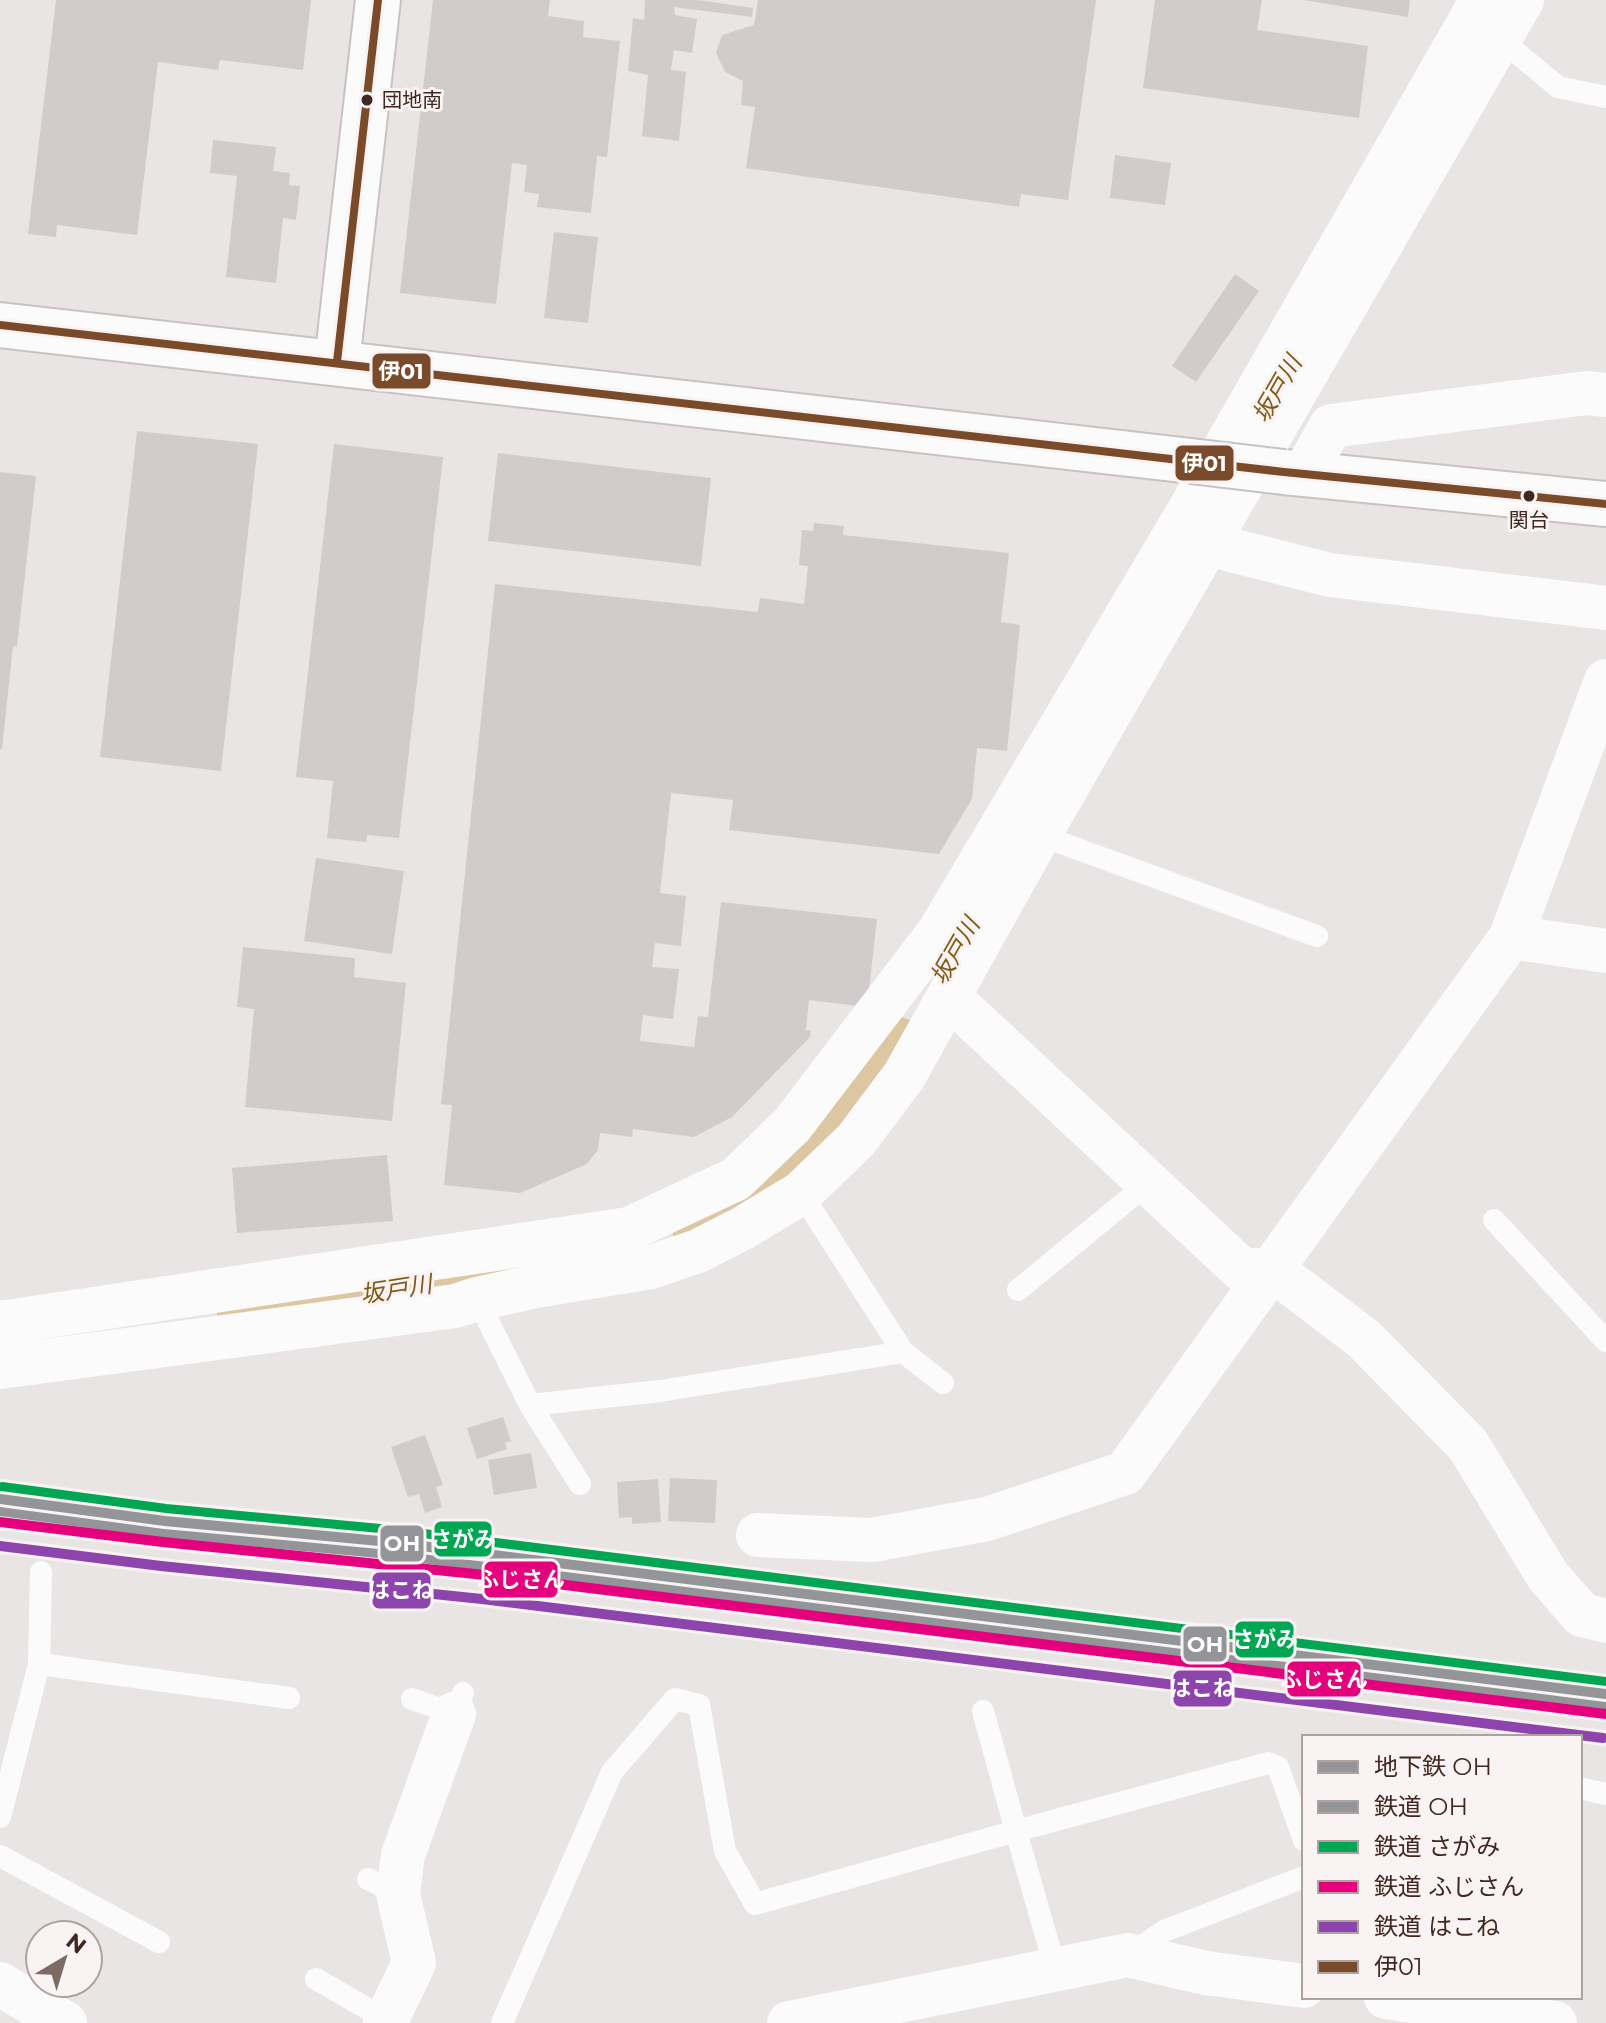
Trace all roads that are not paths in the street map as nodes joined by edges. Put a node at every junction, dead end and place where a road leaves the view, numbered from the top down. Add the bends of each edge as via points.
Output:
1 (378, 0) edge
2 (1522, 0) edge
3 (1491, 19) edge
4 (1606, 97) edge
5 (0, 325) edge
6 (337, 362) junction
7 (1606, 395) edge
8 (1294, 473) junction
9 (1606, 504) edge
10 (1207, 544) junction
11 (1606, 608) edge
12 (1606, 681) edge
13 (1039, 835) junction
14 (1317, 936) dead end
15 (1511, 937) junction
16 (1606, 951) edge
17 (949, 997) junction
18 (1147, 1184) junction
19 (801, 1193) junction
20 (1494, 1220) dead end
21 (1273, 1270) junction
22 (1018, 1290) dead end
23 (477, 1299) junction
24 (10, 1321) edge
25 (1606, 1341) edge
26 (903, 1352) junction
27 (14, 1365) edge
28 (943, 1383) dead end
29 (530, 1405) junction
30 (580, 1484) dead end
31 (758, 1535) dead end
32 (41, 1572) dead end
33 (1606, 1621) edge
34 (39, 1664) junction
35 (289, 1698) dead end
36 (412, 1699) dead end
37 (458, 1704) joint
38 (983, 1711) dead end
39 (1582, 1788) edge
40 (1606, 1794) edge
41 (0, 1817) edge
42 (1016, 1831) junction
43 (1302, 1834) edge
44 (0, 1856) edge
45 (1302, 1878) edge
46 (159, 1942) dead end
47 (1128, 1955) junction
48 (1056, 1971) junction
49 (316, 1979) dead end
50 (0, 1984) edge
51 (1302, 1986) edge
52 (1399, 1999) edge
53 (386, 2022) edge
54 (65, 2023) edge
55 (502, 2023) edge
56 (789, 2023) edge
57 (1555, 2023) edge

1 - 6 street
2 - 3 street
3 - 4 lane via 1558,87
3 - 10 street
3 - 24 street via 939,932 792,1125 736,1179 629,1229
5 - 6 street
6 - 8 street, bridge
7 - 8 street via 1587,393 1331,426
8 - 9 street
10 - 11 street via 1330,575
10 - 13 street
12 - 15 street
13 - 14 lane
13 - 17 street
15 - 16 street
15 - 21 street
17 - 18 street
17 - 19 street via 904,1076 856,1140
18 - 21 street via 1242,1270
18 - 22 lane
19 - 23 street via 698,1251 651,1267
19 - 26 lane
20 - 25 lane
21 - 31 street via 1125,1473 987,1519 872,1540
21 - 33 street via 1364,1339 1468,1445 1548,1576 1582,1615
23 - 27 street
23 - 29 lane
24 - 27 street
26 - 28 lane
26 - 29 lane via 660,1391
29 - 30 lane
32 - 34 lane
34 - 35 lane
34 - 41 lane
36 - 37 lane
37 - 53 street via 403,1855 383,1887 414,1963
38 - 42 lane
39 - 40 lane
42 - 43 lane via 1268,1763 1278,1767
42 - 48 lane
42 - 55 lane via 755,1904 725,1851 699,1705 675,1699 612,1772
44 - 46 lane
45 - 47 lane via 1164,1931
47 - 48 street
47 - 51 street via 1206,1973
48 - 56 street
49 - 53 lane
50 - 54 street
52 - 57 street

